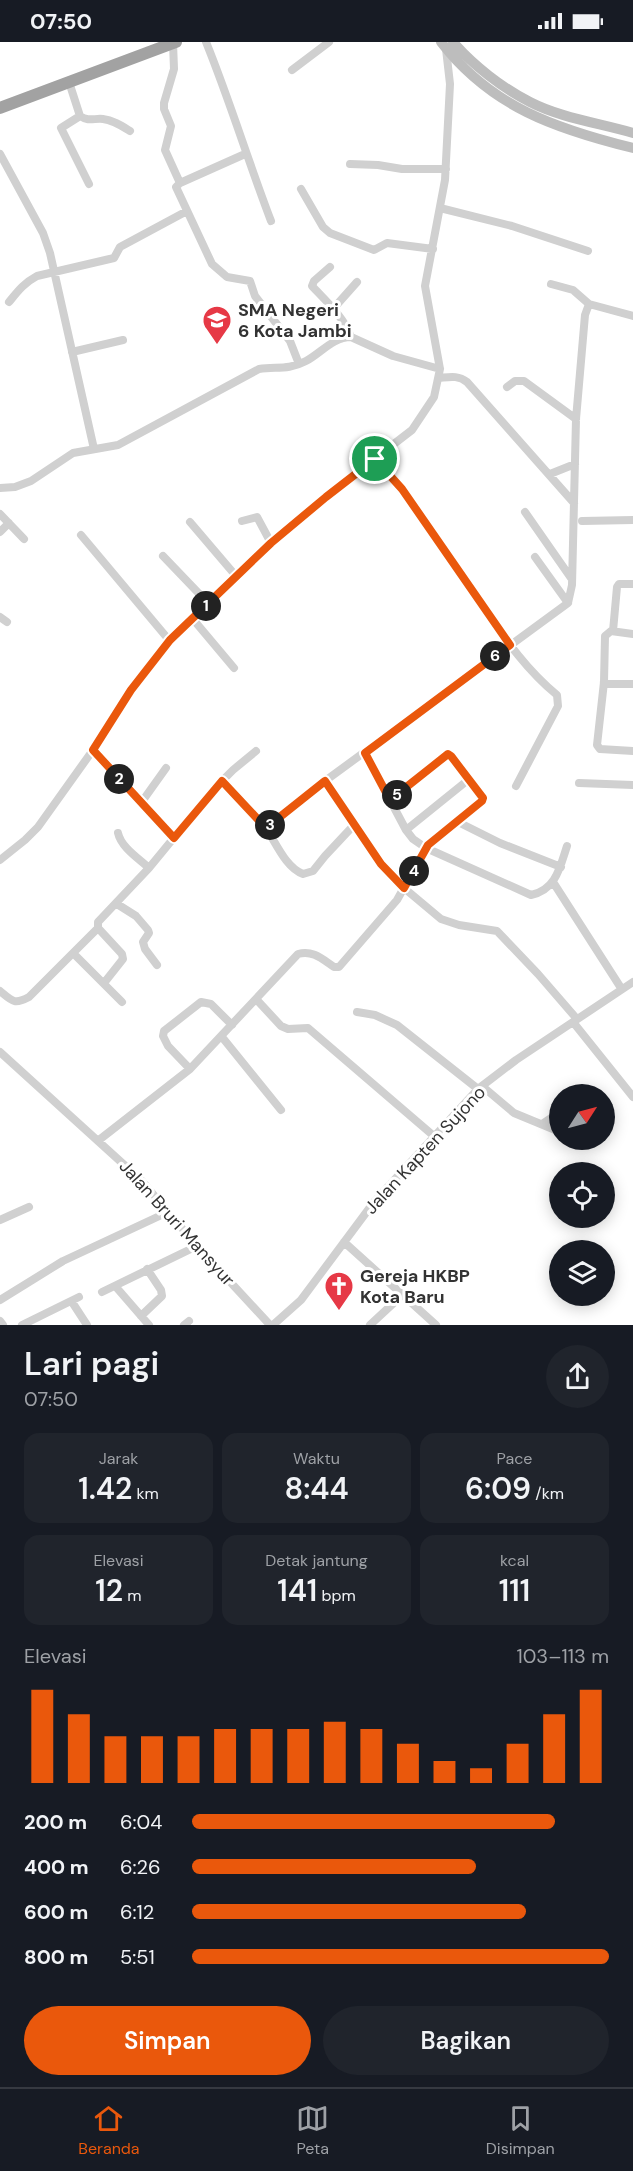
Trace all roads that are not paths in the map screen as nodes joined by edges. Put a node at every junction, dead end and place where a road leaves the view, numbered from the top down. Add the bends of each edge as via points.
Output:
1 (206, 42) edge
2 (329, 42) edge
3 (174, 43) edge
4 (446, 44) edge
5 (292, 69) dead end
6 (69, 82) junction
7 (0, 108) edge
8 (80, 116) junction
9 (588, 121) junction
10 (130, 131) dead end
11 (633, 133) edge
12 (585, 135) junction
13 (633, 148) edge
14 (0, 154) edge
15 (245, 154) junction
16 (350, 164) dead end
17 (446, 169) junction
18 (180, 183) junction
19 (89, 184) dead end
20 (301, 189) dead end
21 (440, 208) junction
22 (188, 211) junction
23 (271, 221) dead end
24 (433, 249) junction
25 (588, 251) dead end
26 (330, 267) dead end
27 (55, 272) junction
28 (357, 282) dead end
29 (551, 284) dead end
30 (9, 302) dead end
31 (589, 304) junction
32 (333, 309) junction
33 (633, 316) edge
34 (351, 337) junction
35 (123, 340) dead end
36 (72, 352) junction
37 (299, 364) junction
38 (439, 374) junction
39 (507, 387) dead end
40 (576, 419) junction
41 (94, 449) junction
42 (375, 459) junction
43 (575, 464) junction
44 (550, 474) junction
45 (0, 488) edge
46 (574, 503) junction
47 (525, 512) dead end
48 (0, 514) edge
49 (633, 520) edge
50 (242, 521) dead end
51 (582, 521) dead end
52 (190, 522) dead end
53 (9, 523) junction
54 (0, 532) edge
55 (81, 535) dead end
56 (24, 539) dead end
57 (271, 543) junction
58 (163, 556) dead end
59 (535, 557) dead end
60 (236, 576) junction
61 (571, 578) junction
62 (633, 584) edge
63 (208, 603) junction
64 (568, 603) junction
65 (0, 617) edge
66 (192, 618) junction
67 (7, 622) dead end
68 (613, 631) junction
69 (633, 634) edge
70 (170, 640) junction
71 (510, 645) junction
72 (234, 668) dead end
73 (603, 682) junction
74 (633, 684) edge
75 (93, 750) junction
76 (256, 751) dead end
77 (633, 751) edge
78 (365, 753) junction
79 (166, 768) dead end
80 (468, 780) junction
81 (222, 781) junction
82 (325, 781) junction
83 (579, 783) dead end
84 (633, 785) edge
85 (516, 786) dead end
86 (390, 800) junction
87 (141, 803) junction
88 (456, 821) junction
89 (354, 825) junction
90 (266, 828) junction
91 (406, 830) junction
92 (118, 833) dead end
93 (174, 838) junction
94 (567, 846) dead end
95 (426, 848) junction
96 (0, 858) edge
97 (561, 867) junction
98 (148, 868) junction
99 (553, 882) junction
100 (404, 888) junction
101 (117, 904) junction
102 (98, 928) junction
103 (73, 953) junction
104 (157, 965) dead end
105 (633, 982) edge
106 (104, 983) junction
107 (621, 988) junction
108 (0, 991) edge
109 (256, 999) junction
110 (122, 1002) dead end
111 (357, 1012) dead end
112 (575, 1021) junction
113 (232, 1025) junction
114 (222, 1037) junction
115 (0, 1052) edge
116 (190, 1069) junction
117 (480, 1088) junction
118 (633, 1097) edge
119 (281, 1110) dead end
120 (549, 1119) edge
121 (542, 1124) junction
122 (549, 1127) edge
123 (435, 1137) junction
124 (99, 1140) junction
125 (30, 1207) dead end
126 (168, 1212) junction
127 (0, 1220) edge
128 (344, 1242) junction
129 (197, 1246) junction
130 (147, 1269) junction
131 (116, 1287) junction
132 (102, 1293) dead end
133 (398, 1299) dead end
134 (0, 1300) edge
135 (141, 1316) junction
136 (0, 1321) edge
137 (3, 1325) edge
138 (22, 1325) edge
139 (87, 1325) edge
140 (149, 1325) edge
141 (271, 1325) edge
142 (370, 1325) edge
143 (436, 1325) edge

1 - 15 street
2 - 5 street
3 - 6 highway
3 - 18 street via 174,69 164,103 171,126 165,150
4 - 9 main road via 530,102
4 - 12 main road via 486,88 519,110
4 - 17 street via 450,84
6 - 7 highway
6 - 8 street
8 - 10 street via 90,121 103,119
8 - 19 street via 61,128
9 - 11 main road
9 - 12 main road
12 - 13 main road
14 - 27 street via 43,233
15 - 18 street
15 - 23 street
16 - 17 street
17 - 21 street
18 - 22 street via 176,187
20 - 24 street via 330,233 374,250 387,243
21 - 24 street
21 - 25 street
22 - 27 street via 120,247 114,258
22 - 37 street via 212,264 227,277 250,281 255,296 290,341
24 - 38 street via 425,286
26 - 32 street via 312,284
27 - 30 street via 29,280
27 - 36 street
28 - 32 street
29 - 31 street via 573,290
31 - 33 street
31 - 40 street
32 - 34 street
34 - 37 street via 338,339
34 - 38 street
35 - 36 street
36 - 41 street
37 - 41 street via 284,369 259,369 118,445
38 - 42 street via 434,397 412,430
38 - 44 street via 467,382
39 - 40 street via 524,381
40 - 43 street
41 - 45 street via 73,453 31,481
42 - 57 street
42 - 71 street via 402,489
43 - 44 street
43 - 46 street
44 - 46 street
46 - 61 street
47 - 61 street
48 - 53 street
49 - 51 street
50 - 57 street via 257,517
52 - 60 street
53 - 54 street
53 - 56 street
55 - 70 street
57 - 60 street
58 - 63 street
59 - 64 street
60 - 63 street
61 - 64 street
62 - 68 street via 617,587
63 - 66 street
64 - 71 street
65 - 67 street
66 - 70 street
66 - 72 street
68 - 69 street
68 - 73 street via 605,636
70 - 75 street via 131,690
71 - 78 street
71 - 85 street via 556,695 558,706
73 - 74 street
73 - 77 street via 598,747
75 - 87 street
75 - 96 street via 38,827
76 - 81 street
78 - 82 street
78 - 86 street
79 - 87 street
80 - 86 street via 448,754
80 - 88 street via 483,798
80 - 91 street
81 - 90 street
81 - 93 street
82 - 89 street
82 - 90 street
83 - 84 street
86 - 91 street
87 - 93 street
88 - 95 street
88 - 97 street
89 - 90 street via 313,870 303,874 296,872
89 - 100 street via 381,864
91 - 95 street
92 - 98 street via 125,846
93 - 98 street
94 - 97 street
95 - 99 street via 531,896 542,893
95 - 100 street
97 - 99 street
98 - 101 street
99 - 107 street
100 - 109 street via 339,967 334,968 307,952 298,954
100 - 112 street via 441,919 497,931
101 - 102 street via 101,918
101 - 104 street via 136,916 148,930 143,942
102 - 103 street
102 - 106 street via 123,959
103 - 106 street
103 - 108 street via 29,998 19,1003
105 - 107 street, Jalan Kapten Sujono
106 - 110 street
107 - 112 street, Jalan Kapten Sujono
109 - 113 street
109 - 123 street via 282,1026 308,1028
111 - 117 street via 397,1024
112 - 117 street, Jalan Kapten Sujono
112 - 118 street
113 - 114 street
113 - 116 street via 211,1004 201,1002 164,1031 168,1047
114 - 116 street
114 - 119 street
115 - 124 street, Jalan Bruri Mansyur
116 - 124 street
117 - 121 street via 514,1113
117 - 123 street, Jalan Kapten Sujono
120 - 121 street
121 - 122 street
123 - 128 street, Jalan Kapten Sujono via 374,1202
124 - 126 street, Jalan Bruri Mansyur
125 - 127 street
126 - 129 street, Jalan Bruri Mansyur
126 - 134 street via 63,1261
128 - 141 street, Jalan Kapten Sujono via 301,1300
128 - 143 street
129 - 130 street
129 - 141 street, Jalan Bruri Mansyur
130 - 131 street
130 - 135 street via 162,1296
131 - 132 street
131 - 135 street
133 - 142 street
135 - 140 street
136 - 137 street
138 - 139 street via 76,1300

